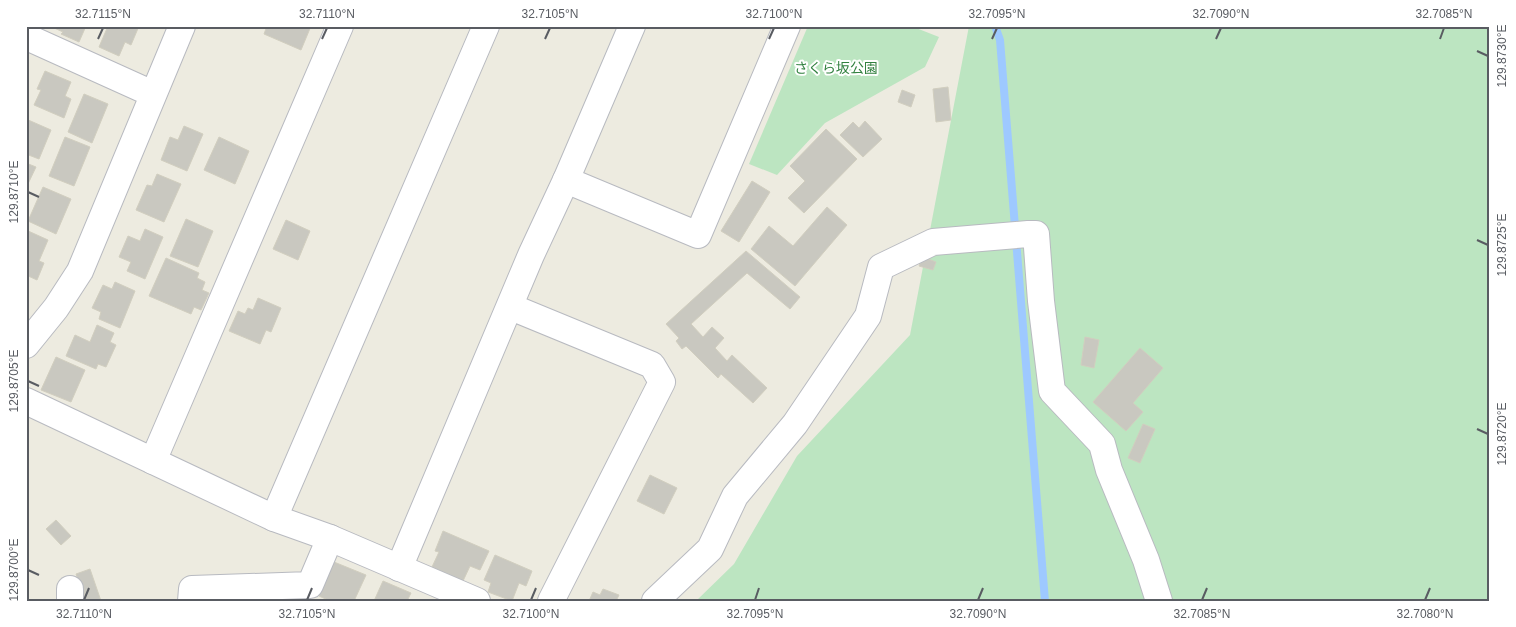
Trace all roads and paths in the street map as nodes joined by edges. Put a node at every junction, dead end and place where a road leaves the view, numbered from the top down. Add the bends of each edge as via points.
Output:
1 (182, 26) edge
2 (340, 26) edge
3 (486, 26) edge
4 (632, 26) edge
5 (787, 26) edge
6 (29, 36) edge
7 (153, 94) junction
8 (566, 180) junction
9 (511, 307) junction
10 (26, 345) edge
11 (26, 401) edge
12 (153, 461) junction
13 (274, 518) junction
14 (330, 538) junction
15 (399, 568) junction
16 (190, 601) edge
17 (477, 601) edge
18 (551, 601) edge
19 (655, 601) edge
20 (1159, 601) edge

1 - 7 street
2 - 12 street
3 - 13 street
4 - 8 street
5 - 8 street via 698,235
6 - 7 street
7 - 10 street via 80,271
8 - 9 street
9 - 15 street
9 - 18 street via 652,365 662,382
11 - 12 street
12 - 13 street
13 - 14 street
14 - 15 street
14 - 16 street via 310,585 192,589
15 - 17 street
19 - 20 street via 710,549 735,496 801,416 868,316 881,267 933,242 1036,234 1052,391 1102,444

